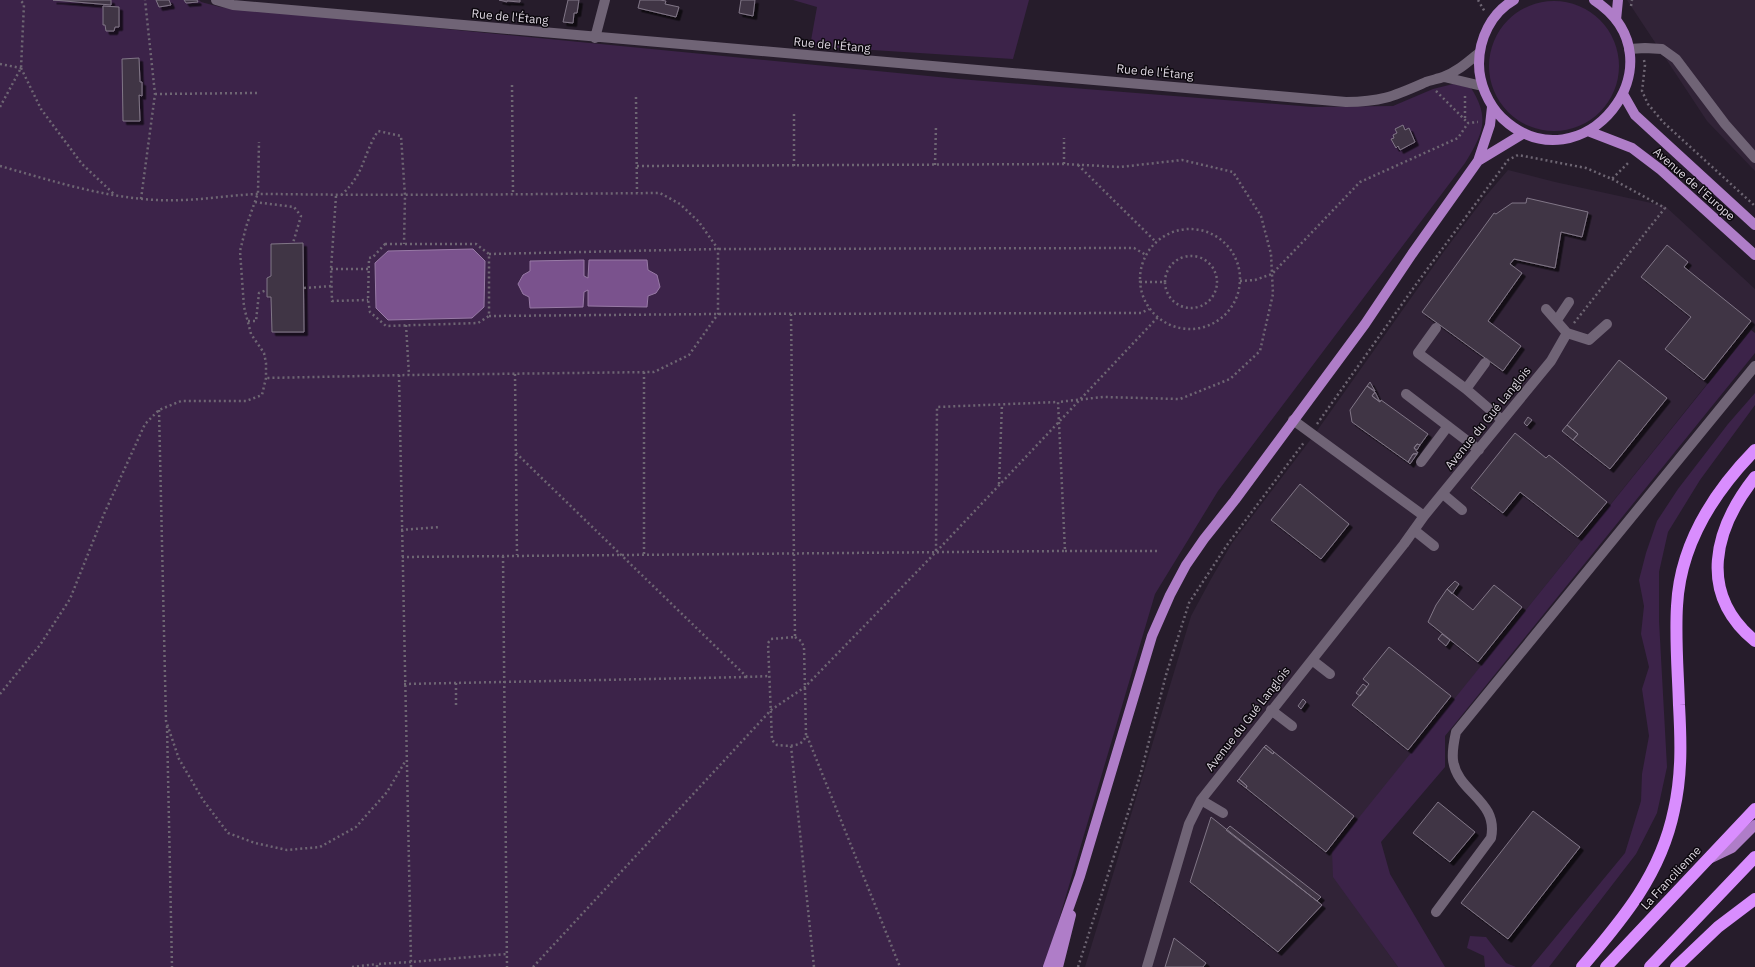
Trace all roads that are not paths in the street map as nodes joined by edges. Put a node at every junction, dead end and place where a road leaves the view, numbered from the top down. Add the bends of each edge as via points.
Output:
1 (216, 0) edge
2 (605, 0) edge
3 (1514, 0) edge
4 (1594, 0) edge
5 (1618, 0) edge
6 (1616, 20) junction
7 (595, 38) junction
8 (1628, 49) junction
9 (1479, 54) junction
10 (1444, 77) junction
11 (1482, 86) junction
12 (1623, 94) junction
13 (1492, 107) junction
14 (1588, 131) junction
15 (1524, 132) junction
16 (1755, 158) edge
17 (1478, 162) junction
18 (1755, 225) edge
19 (1755, 255) edge
20 (1569, 302) dead end
21 (1546, 309) dead end
22 (1557, 320) junction
23 (1607, 324) dead end
24 (1436, 328) dead end
25 (1567, 333) junction
26 (1485, 363) dead end
27 (1755, 366) edge
28 (1466, 389) junction
29 (1406, 394) dead end
30 (1293, 420) junction
31 (1502, 420) junction
32 (1448, 426) junction
33 (1479, 450) junction
34 (1755, 450) edge
35 (1421, 462) dead end
36 (1755, 477) edge
37 (1443, 494) junction
38 (1462, 510) dead end
39 (1424, 516) junction
40 (1414, 530) junction
41 (1434, 546) dead end
42 (1755, 641) edge
43 (1312, 660) junction
44 (1330, 674) dead end
45 (1272, 710) junction
46 (1292, 726) dead end
47 (1201, 800) junction
48 (1755, 809) edge
49 (1223, 813) dead end
50 (1755, 825) edge
51 (1755, 857) edge
52 (1707, 861) junction
53 (1080, 876) junction
54 (1755, 899) edge
55 (1436, 912) dead end
56 (1048, 967) edge
57 (1058, 967) edge
58 (1147, 967) edge
59 (1582, 967) edge
60 (1606, 967) edge
61 (1650, 967) edge
62 (1676, 967) edge

1 - 7 street, Rue de l'Étang via 234,6
2 - 7 street
3 - 9 main road via 1494,18 1482,41
4 - 6 main road via 1604,6
5 - 6 main road
6 - 8 main road via 1624,34
7 - 10 street, Rue de l'Étang via 1346,102 1372,102 1396,96
8 - 12 main road via 1629,72
8 - 16 street via 1662,50 1676,59 1725,124
9 - 10 street, Rue de l'Étang
9 - 11 main road
10 - 11 street
11 - 13 main road
12 - 14 main road via 1609,115
12 - 18 main road, Avenue de l'Europe via 1635,115
13 - 15 main road via 1506,122
13 - 17 main road via 1490,125
14 - 15 main road via 1556,139
14 - 19 main road, Avenue de l'Europe via 1618,142 1662,170
15 - 17 main road
17 - 30 main road via 1365,324
20 - 22 street
21 - 22 street
22 - 25 street
23 - 25 street via 1589,340
24 - 28 street via 1418,353
25 - 31 street, Avenue du Gué Langlois via 1551,361
26 - 28 street
27 - 55 street via 1456,732 1453,761 1457,772 1489,811 1494,826 1491,838
28 - 31 street
29 - 32 street
30 - 39 street
30 - 53 main road via 1204,539 1170,595 1152,636
31 - 33 street, Avenue du Gué Langlois
32 - 33 street
32 - 35 street
33 - 37 street, Avenue du Gué Langlois
34 - 59 highway via 1719,492 1698,526 1681,576 1676,630 1680,775 1674,811 1662,853 1653,873 1620,923
36 - 42 highway via 1729,517 1722,534 1717,568 1727,606 1736,622
37 - 38 street
37 - 39 street, Avenue du Gué Langlois
39 - 40 street, Avenue du Gué Langlois
40 - 41 street
40 - 43 street, Avenue du Gué Langlois
43 - 44 street
43 - 45 street, Avenue du Gué Langlois
45 - 46 street
45 - 47 street, Avenue du Gué Langlois
47 - 49 street
47 - 58 street, Avenue du Gué Langlois via 1189,824
48 - 52 highway, La Francilienne
50 - 52 main road via 1732,848
51 - 61 highway
52 - 60 highway, La Francilienne
53 - 56 main road
53 - 57 main road
54 - 62 highway via 1718,927

